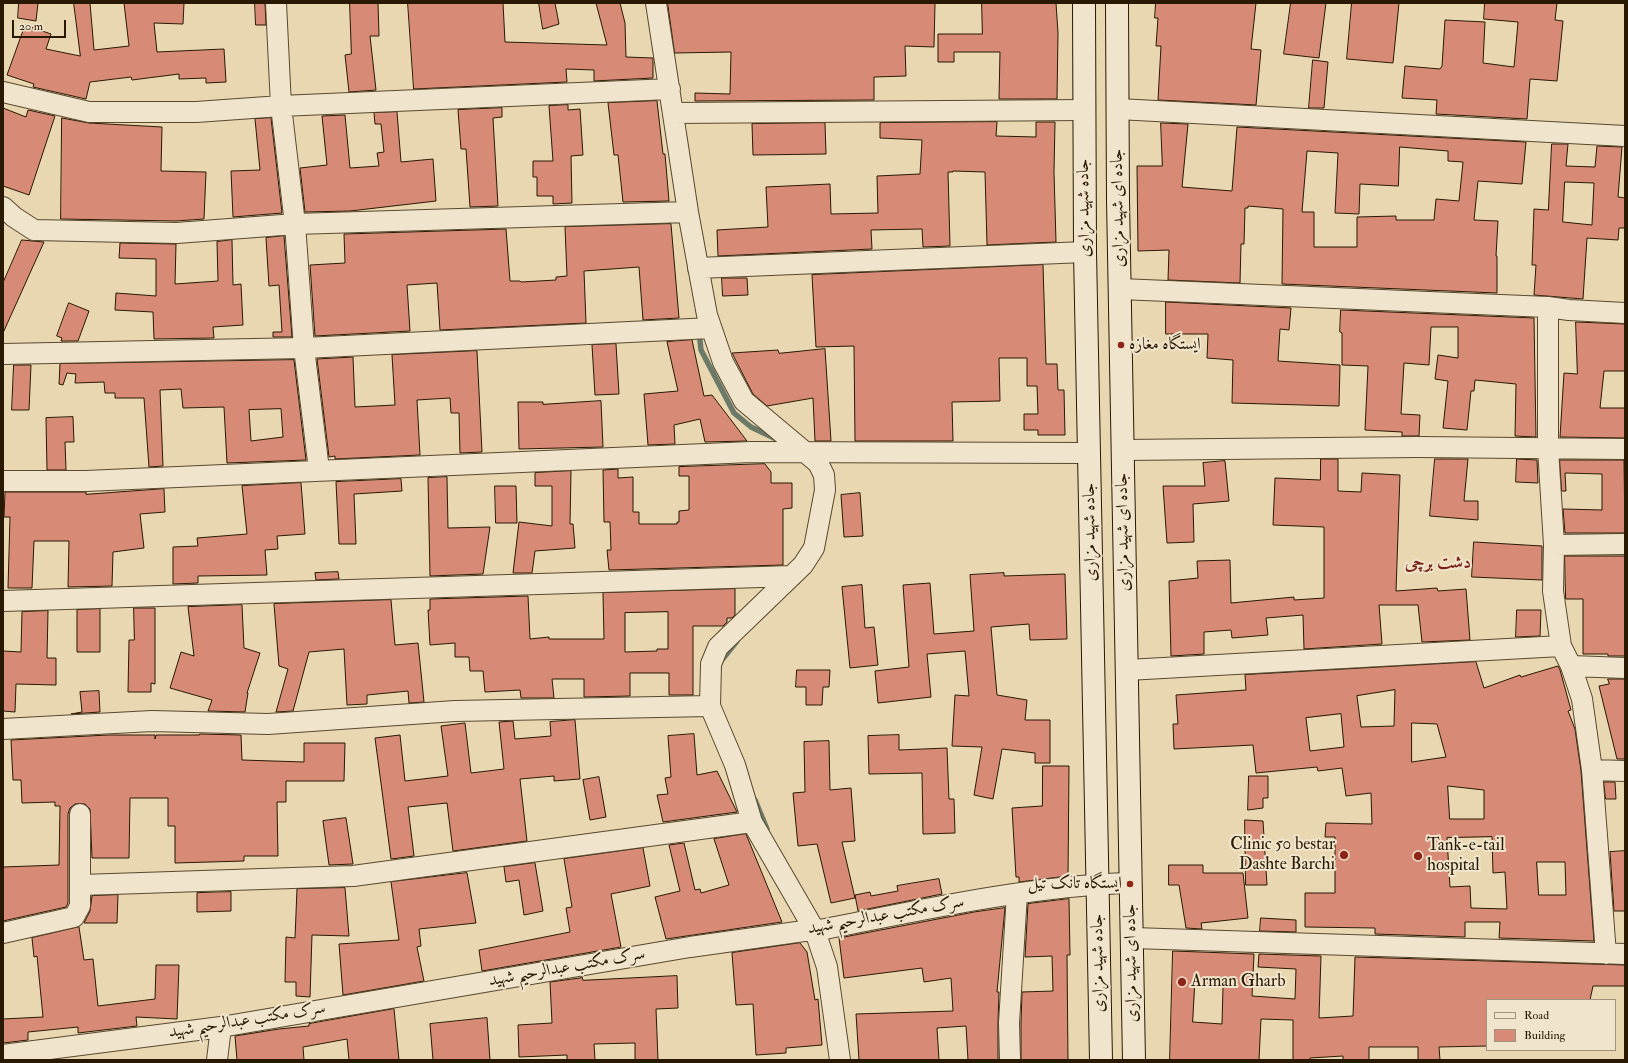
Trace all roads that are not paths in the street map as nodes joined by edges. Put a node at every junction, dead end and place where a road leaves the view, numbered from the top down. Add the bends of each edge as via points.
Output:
1 (276, 3) edge
2 (656, 3) edge
3 (1084, 3) edge
4 (1117, 3) edge
5 (670, 89) junction
6 (3, 92) edge
7 (281, 106) junction
8 (1118, 109) junction
9 (1084, 110) junction
10 (673, 113) junction
11 (1625, 136) edge
12 (3, 207) edge
13 (688, 212) junction
14 (295, 224) junction
15 (1085, 252) junction
16 (698, 268) junction
17 (1120, 289) junction
18 (1548, 307) junction
19 (1625, 313) edge
20 (711, 328) junction
21 (304, 348) junction
22 (3, 354) edge
23 (1548, 448) junction
24 (1625, 449) edge
25 (1123, 450) junction
26 (805, 452) junction
27 (1089, 453) junction
28 (319, 470) junction
29 (3, 481) edge
30 (1625, 544) edge
31 (1554, 545) junction
32 (792, 576) junction
33 (3, 601) edge
34 (1561, 646) junction
35 (1571, 666) junction
36 (1625, 668) edge
37 (1127, 670) junction
38 (710, 706) junction
39 (3, 729) edge
40 (1592, 770) junction
41 (1625, 771) edge
42 (80, 814) dead end
43 (752, 822) junction
44 (1130, 883) junction
45 (1097, 884) junction
46 (81, 885) junction
47 (1017, 894) junction
48 (816, 930) junction
49 (3, 933) edge
50 (1133, 938) junction
51 (1615, 954) edge
52 (221, 1027) junction
53 (3, 1055) edge
54 (217, 1060) edge
55 (840, 1060) edge
56 (1010, 1060) edge
57 (1101, 1060) edge
58 (1134, 1060) edge

1 - 7 street
2 - 5 street
3 - 9 main road, جاده شهید مزاری
4 - 8 main road, جاده ای شهید مزاری
5 - 7 street
5 - 10 street
6 - 7 street via 89,112 196,112
7 - 14 street
8 - 11 street
8 - 17 main road, جاده ای شهید مزاری
9 - 10 street
9 - 15 main road, جاده شهید مزاری
10 - 13 street
12 - 14 street via 34,230 177,233
13 - 14 street
13 - 16 street
14 - 21 street
15 - 16 street
15 - 27 main road, جاده شهید مزاری
16 - 20 street
17 - 18 street
17 - 25 main road, جاده ای شهید مزاری
18 - 19 street
18 - 23 street
20 - 21 street
20 - 26 street via 723,362 744,401
21 - 22 street
21 - 28 street
23 - 24 street
23 - 25 street
23 - 31 street
25 - 37 main road, جاده ای شهید مزاری
26 - 27 street
26 - 28 street
26 - 32 street via 818,463 824,475 826,490 814,548
27 - 45 main road, جاده شهید مزاری
28 - 29 street
30 - 31 street
31 - 34 street via 1553,591
32 - 33 street
32 - 38 street via 718,647 711,664
34 - 35 street
34 - 37 street
35 - 36 street
35 - 40 street via 1582,699
37 - 44 main road, جاده ای شهید مزاری
38 - 39 street via 455,711 268,724 152,721
38 - 43 street via 735,765
40 - 41 street
40 - 51 street
42 - 46 street
43 - 46 street via 353,876
43 - 48 street
44 - 45 street, سرک مکتب عبدالرحیم شهید
44 - 50 main road, جاده ای شهید مزاری
45 - 47 street, سرک مکتب عبدالرحیم شهید
45 - 57 main road, جاده شهید مزاری
46 - 49 street via 80,906 74,917
47 - 48 street, سرک مکتب عبدالرحیم شهید
47 - 56 street via 1009,1023
48 - 52 street, سرک مکتب عبدالرحیم شهید via 690,947
48 - 55 street via 827,967
50 - 51 street
50 - 58 main road, جاده ای شهید مزاری
52 - 53 street, سرک مکتب عبدالرحیم شهید
52 - 54 street

